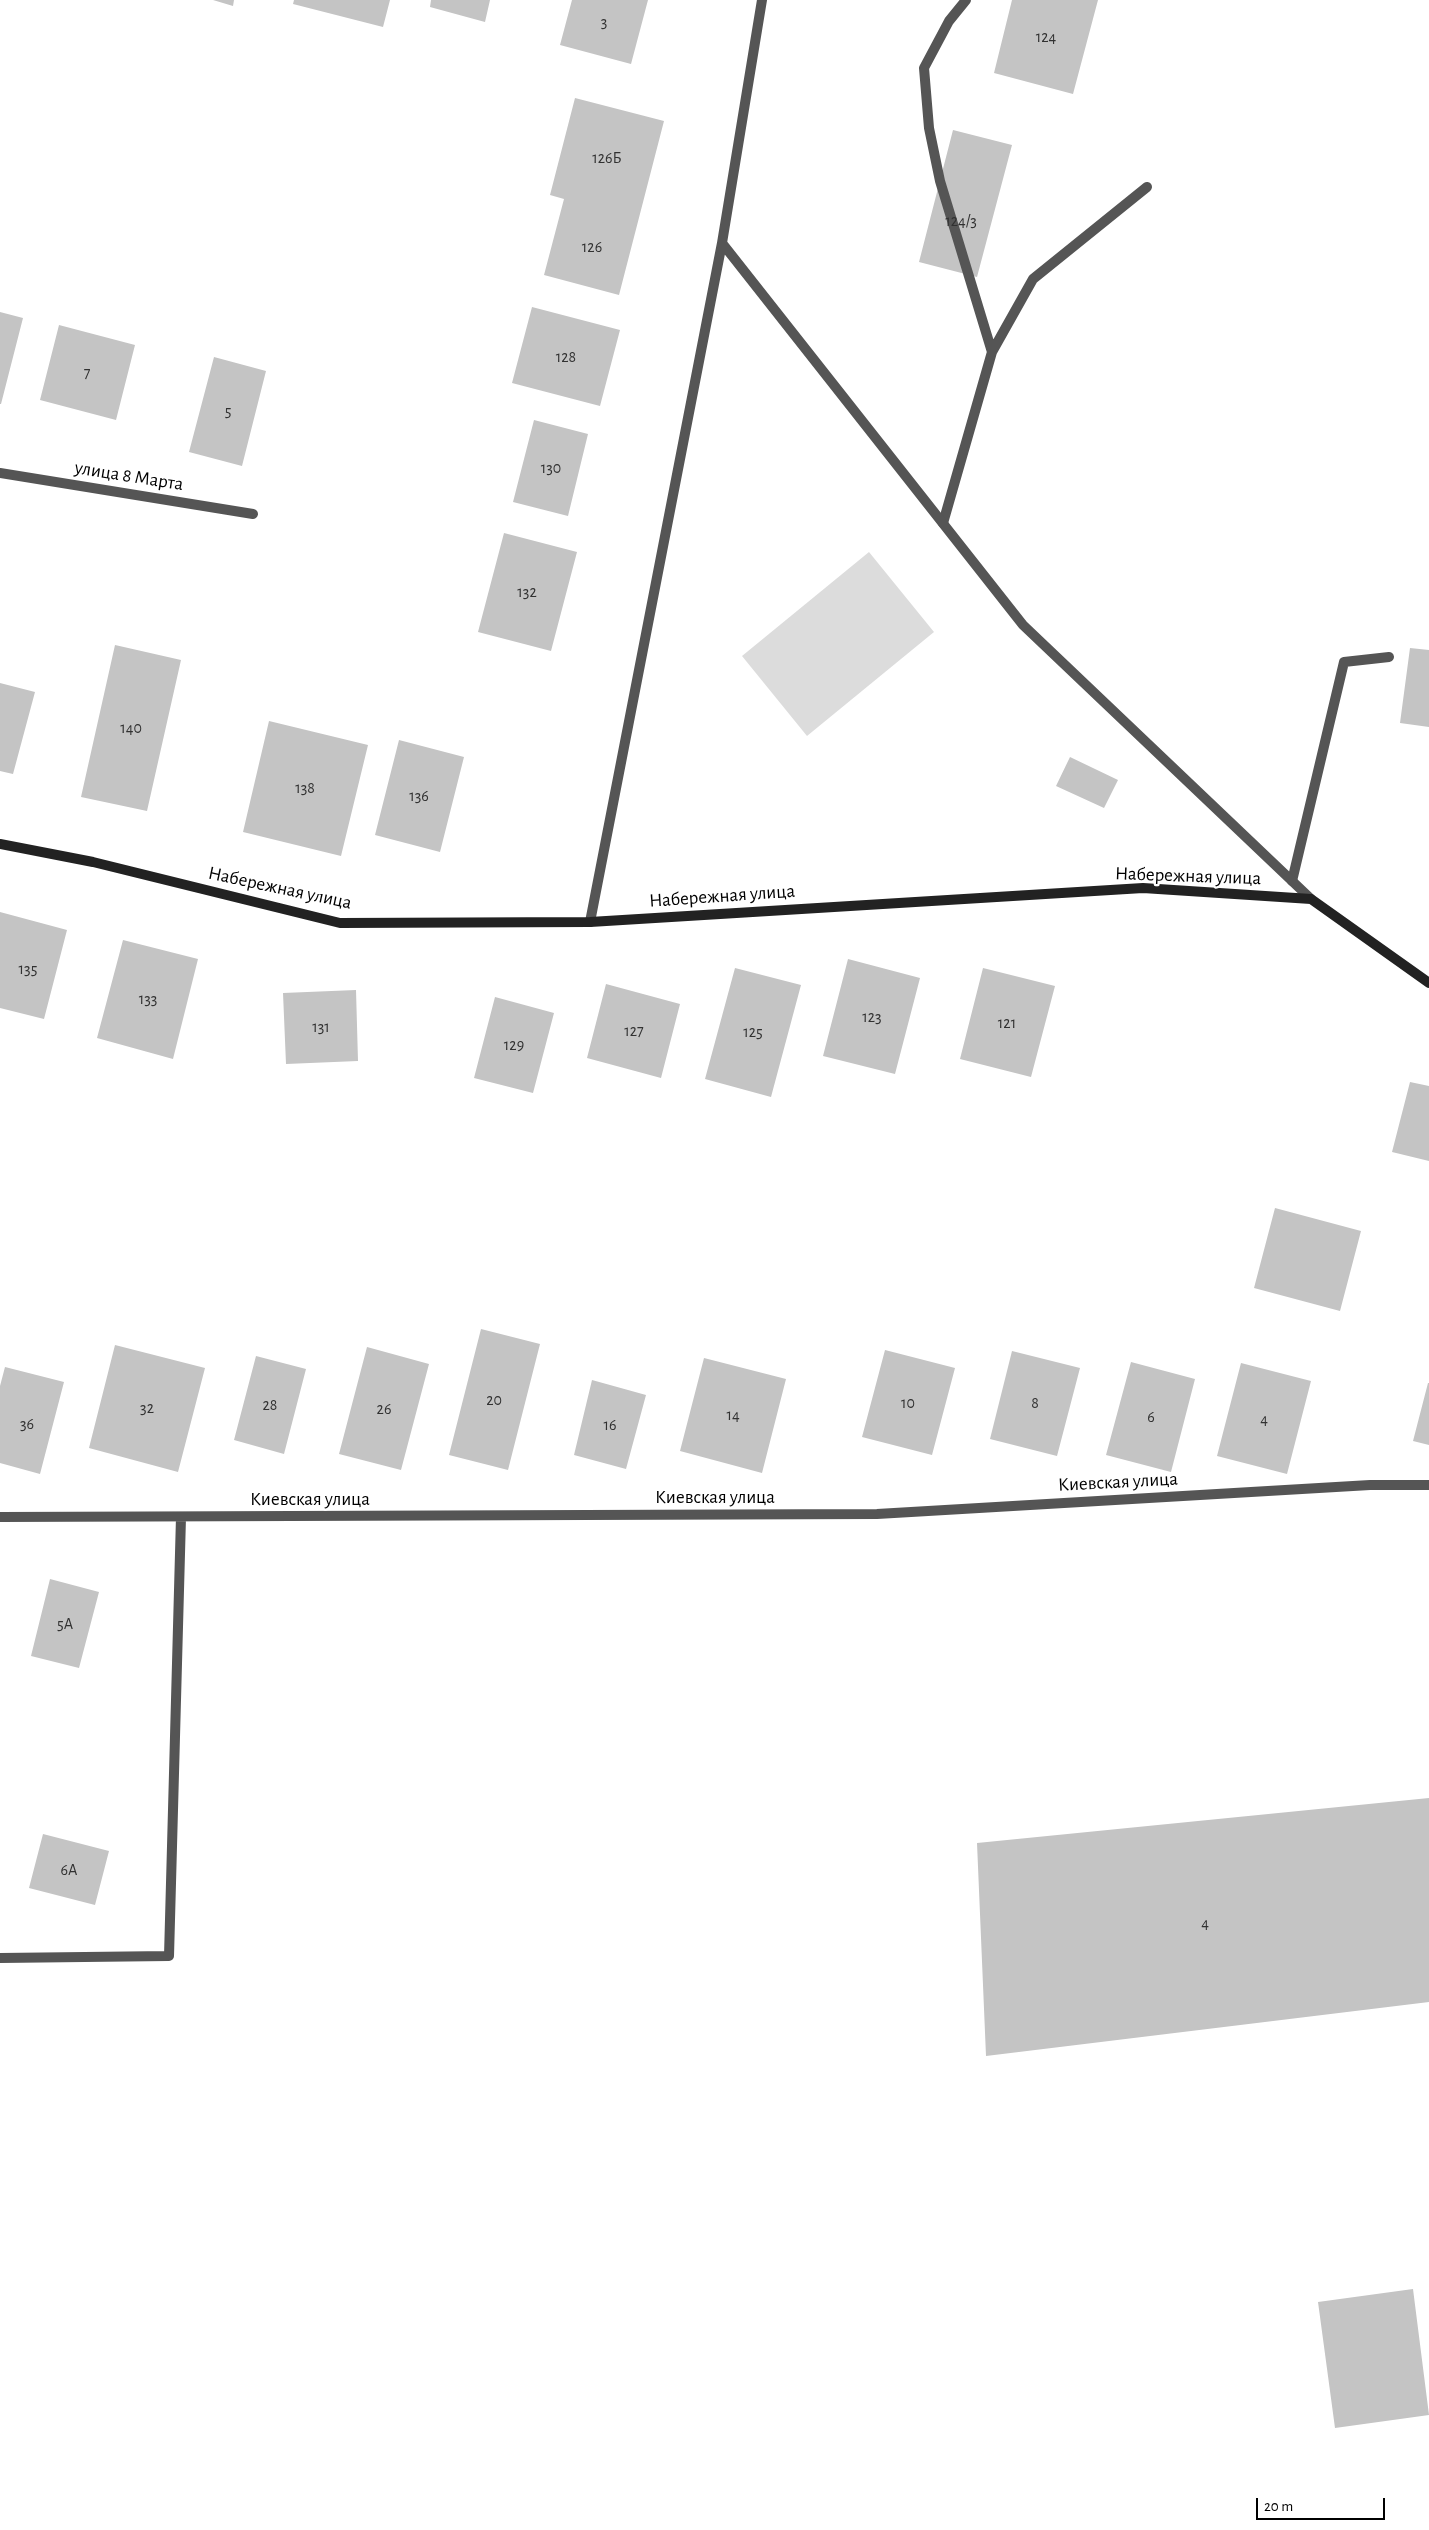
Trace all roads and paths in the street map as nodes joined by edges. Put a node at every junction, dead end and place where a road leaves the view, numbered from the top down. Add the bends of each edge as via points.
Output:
1 (762, 0) edge
2 (966, 0) edge
3 (1147, 187) dead end
4 (722, 243) junction
5 (992, 352) junction
6 (0, 473) edge
7 (253, 514) dead end
8 (943, 523) junction
9 (1389, 657) dead end
10 (0, 844) edge
11 (1292, 881) junction
12 (1311, 900) junction
13 (590, 922) junction
14 (1429, 982) edge
15 (1429, 1485) edge
16 (0, 1517) edge
17 (181, 1517) junction
18 (0, 1958) edge

1 - 4 street
2 - 5 street via 948,21 924,68 929,128 940,181
3 - 5 street via 1033,279
4 - 8 street
4 - 13 street
5 - 8 street
6 - 7 street, улица 8 Марта
8 - 11 street via 1024,625
9 - 11 street via 1344,662
10 - 13 street, Набережная улица via 93,862 340,923
11 - 12 street
12 - 13 street, Набережная улица via 1142,888
12 - 14 street
15 - 17 street, Киевская улица via 1370,1485 877,1514
16 - 17 street, Киевская улица
17 - 18 street via 169,1956

